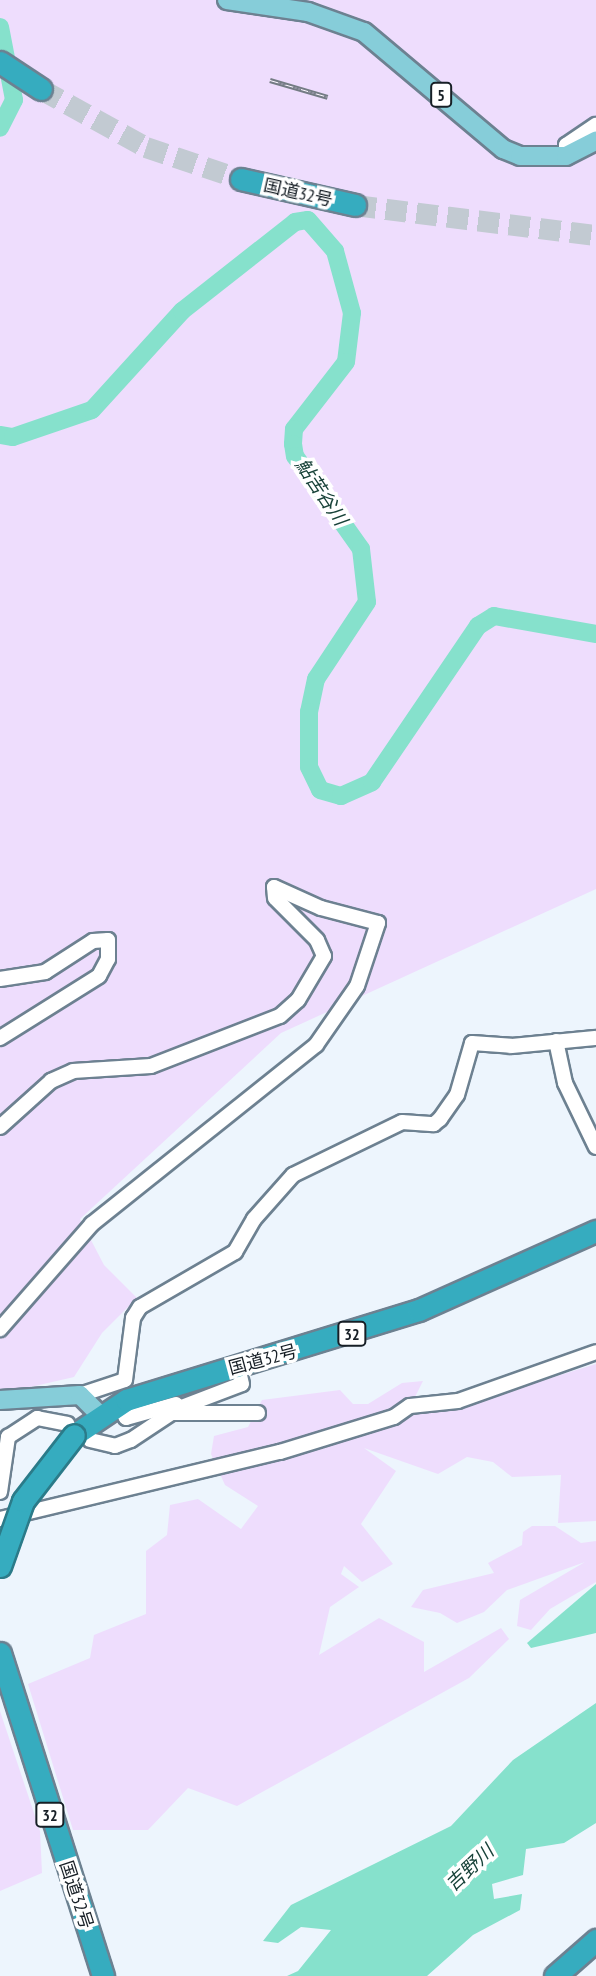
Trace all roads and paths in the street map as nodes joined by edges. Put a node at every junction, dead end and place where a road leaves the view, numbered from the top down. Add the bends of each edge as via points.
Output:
1 (227, 0) edge
2 (0, 62) edge
3 (36, 87) tunnel mouth
4 (596, 125) edge
5 (596, 141) edge
6 (566, 156) junction
7 (249, 182) tunnel mouth
8 (351, 204) tunnel mouth
9 (0, 979) edge
10 (0, 1038) edge
11 (596, 1038) edge
12 (556, 1041) junction
13 (0, 1128) edge
14 (596, 1147) edge
15 (596, 1231) edge
16 (0, 1329) edge
17 (596, 1352) edge
18 (238, 1366) junction
19 (80, 1395) junction
20 (0, 1400) edge
21 (109, 1410) junction
22 (176, 1410) junction
23 (258, 1413) dead end
24 (77, 1433) junction
25 (0, 1492) edge
26 (0, 1519) edge
27 (0, 1566) edge
28 (0, 1653) edge
29 (596, 1940) edge
30 (103, 1976) edge
31 (555, 1976) edge

1 - 6 main road, 5 via 287,8 364,32 503,149 535,159
2 - 3 highway
4 - 6 street via 566,145
5 - 6 main road, 5
7 - 8 highway, 国道32号
9 - 10 street via 45,972 93,941 108,940 108,960 99,976
11 - 12 street
12 - 14 street via 565,1083
12 - 19 street via 472,1043 457,1095 434,1124 402,1122 293,1175 254,1219 235,1252 140,1307 133,1318 125,1380
13 - 16 street via 51,1081 73,1071 151,1066 280,1016 298,1000 324,956 317,940 275,898 274,887 321,908 378,923 357,986 316,1045 256,1098 92,1224
15 - 18 highway, 国道32号 / 32 via 419,1310
17 - 26 street via 458,1401 410,1406 394,1417 280,1452
18 - 21 highway, 国道32号 / 32
18 - 22 street via 242,1384
19 - 20 main road
19 - 21 main road
21 - 22 street via 126,1418 176,1404
21 - 24 highway, 国道32号 / 32
22 - 23 street
22 - 24 street via 122,1444
24 - 25 street via 37,1418 8,1437
24 - 27 highway, 国道32号 / 32, bridge via 23,1501
28 - 30 highway, 国道32号 / 32
29 - 31 highway

